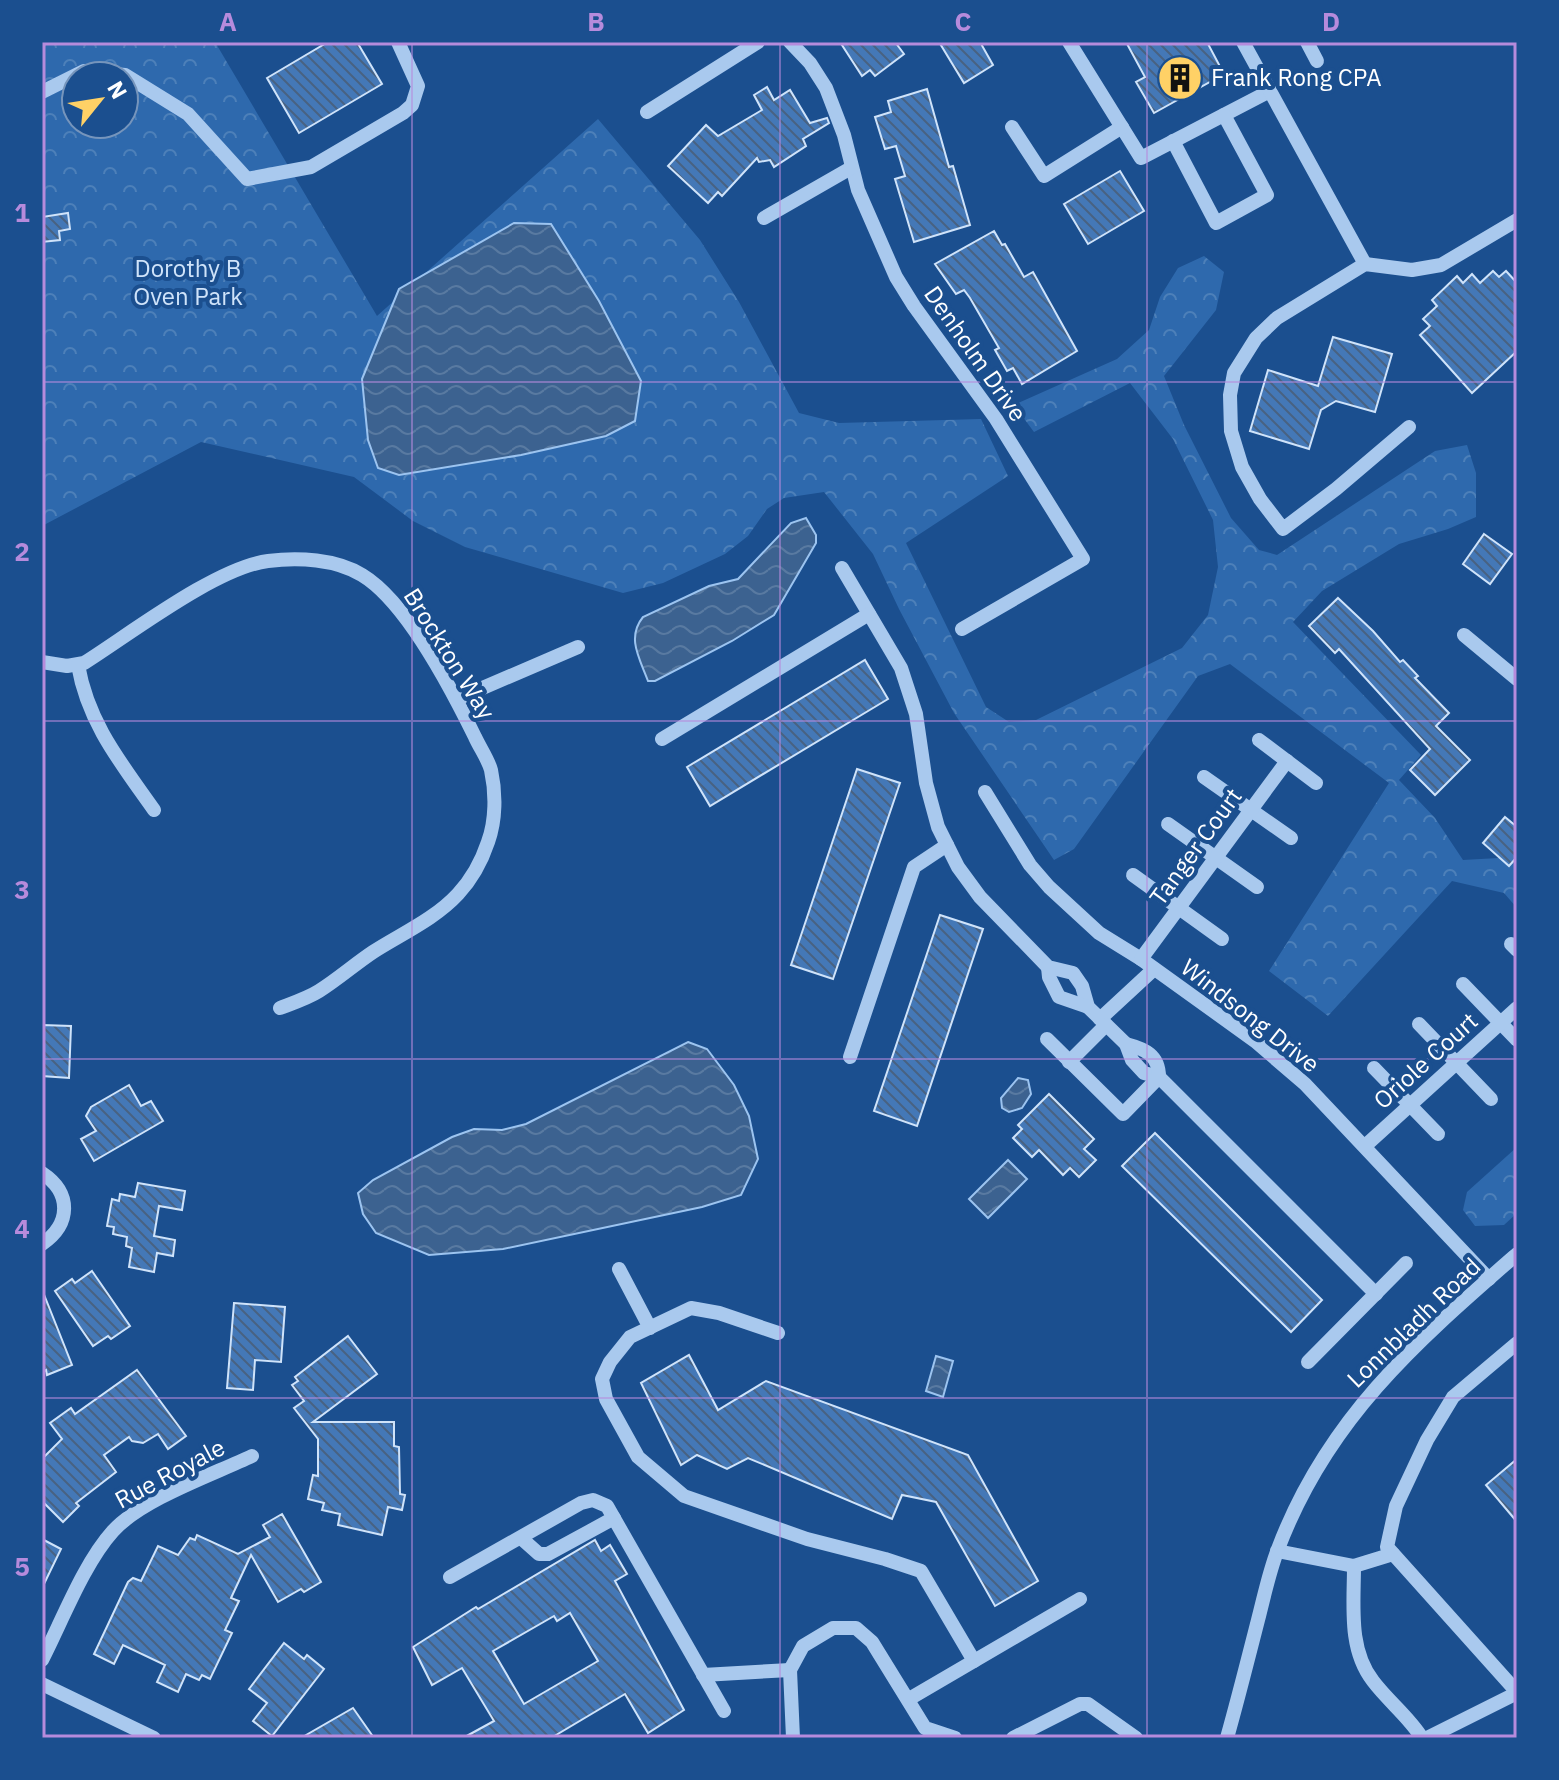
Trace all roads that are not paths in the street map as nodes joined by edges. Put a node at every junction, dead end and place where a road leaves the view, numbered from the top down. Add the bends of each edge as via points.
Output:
1 (398, 42) edge
2 (758, 42) edge
3 (790, 42) edge
4 (1069, 42) edge
5 (1243, 42) edge
6 (1307, 42) edge
7 (1317, 61) dead end
8 (1270, 91) junction
9 (42, 92) edge
10 (647, 112) dead end
11 (1224, 115) junction
12 (1012, 127) dead end
13 (1122, 127) junction
14 (1173, 141) junction
15 (851, 168) junction
16 (764, 218) dead end
17 (1511, 224) edge
18 (1517, 240) edge
19 (1365, 264) junction
20 (1409, 427) dead end
21 (842, 568) dead end
22 (869, 614) junction
23 (962, 629) dead end
24 (1464, 635) dead end
25 (578, 647) dead end
26 (42, 662) edge
27 (78, 665) junction
28 (1517, 679) edge
29 (457, 699) junction
30 (662, 739) dead end
31 (1259, 740) dead end
32 (1287, 761) junction
33 (1204, 777) dead end
34 (1316, 783) dead end
35 (985, 792) dead end
36 (154, 810) dead end
37 (1251, 810) junction
38 (1168, 824) dead end
39 (1291, 838) dead end
40 (947, 845) junction
41 (1216, 858) junction
42 (1133, 875) dead end
43 (1257, 887) dead end
44 (1178, 908) junction
45 (1222, 939) dead end
46 (1141, 959) junction
47 (1048, 967) junction
48 (1154, 969) junction
49 (1463, 984) dead end
50 (1088, 1007) junction
51 (280, 1008) dead end
52 (1517, 1008) edge
53 (1103, 1022) junction
54 (1501, 1023) junction
55 (1419, 1024) dead end
56 (1047, 1039) dead end
57 (1517, 1040) edge
58 (850, 1057) dead end
59 (1069, 1062) junction
60 (1456, 1063) junction
61 (1374, 1068) dead end
62 (1159, 1077) junction
63 (1491, 1099) dead end
64 (1410, 1105) junction
65 (1438, 1134) dead end
66 (1365, 1146) junction
67 (42, 1173) edge
68 (42, 1244) edge
69 (1517, 1254) edge
70 (1406, 1263) dead end
71 (619, 1269) dead end
72 (1489, 1279) junction
73 (1376, 1294) junction
74 (650, 1328) junction
75 (778, 1333) dead end
76 (1517, 1343) edge
77 (1308, 1362) dead end
78 (252, 1456) dead end
79 (614, 1518) junction
80 (521, 1538) junction
81 (1277, 1551) junction
82 (1393, 1554) junction
83 (1354, 1566) junction
84 (450, 1577) dead end
85 (1080, 1599) dead end
86 (42, 1660) edge
87 (974, 1661) junction
88 (790, 1670) junction
89 (703, 1675) junction
90 (42, 1684) edge
91 (1517, 1692) edge
92 (909, 1699) junction
93 (724, 1711) dead end
94 (154, 1738) edge
95 (793, 1738) edge
96 (955, 1738) edge
97 (1013, 1738) edge
98 (1136, 1738) edge
99 (1227, 1738) edge
100 (1424, 1738) edge

1 - 9 street via 418,86 412,105 311,167 247,179 188,114 125,75 84,71
2 - 10 street
3 - 15 street, Denholm Drive via 826,88
4 - 13 street
5 - 8 street
6 - 7 street
8 - 11 street
8 - 19 street
11 - 14 street
11 - 14 street via 1267,195 1216,223
12 - 13 street via 1044,176
13 - 14 street via 1141,158
15 - 16 street
15 - 23 street, Denholm Drive via 902,286 996,419 1083,559
17 - 18 street
17 - 19 street via 1441,265 1412,270
19 - 20 street via 1277,318 1256,338 1234,373 1231,431 1242,467 1283,529
21 - 22 street
22 - 30 street
22 - 40 street via 901,668 916,714 926,783
24 - 28 street
25 - 29 street
26 - 27 street
27 - 29 street, Brockton Way via 232,571 264,561 318,561 363,575 385,592
27 - 36 street via 91,715
29 - 51 street, Brockton Way via 490,768 495,792 488,843 472,876 437,913 317,993
31 - 32 street
32 - 34 street
32 - 37 street, Tanger Court
33 - 37 street
35 - 46 street, Windsong Drive via 1049,887 1099,933
37 - 39 street
37 - 41 street, Tanger Court
38 - 41 street
40 - 47 street via 980,897
40 - 58 street via 914,867
41 - 43 street
41 - 44 street, Tanger Court
42 - 44 street
44 - 45 street
44 - 46 street, Tanger Court
46 - 48 street, Windsong Drive
47 - 50 street via 1059,997
47 - 50 street via 1073,973
48 - 53 street
48 - 66 street, Windsong Drive via 1255,1041
49 - 54 street
50 - 53 street
52 - 54 street, Oriole Court
53 - 59 street
53 - 62 street via 1126,1044 1144,1073
54 - 57 street
54 - 60 street, Oriole Court
55 - 60 street
56 - 59 street
59 - 62 street via 1123,1114
60 - 63 street
60 - 64 street, Oriole Court
61 - 64 street
62 - 73 street
64 - 65 street
64 - 66 street, Oriole Court
66 - 72 street, Windsong Drive
67 - 68 street via 52,1180 65,1207 55,1235
69 - 72 street, Lonnbladh Road
70 - 73 street
71 - 74 street
72 - 81 street, Lonnbladh Road via 1402,1359 1349,1418
73 - 77 street
74 - 75 street via 691,1308
74 - 87 street via 630,1337 602,1379 606,1399 638,1457 684,1496 921,1571
76 - 82 street via 1453,1397 1427,1440 1396,1506 1387,1547
78 - 86 street, Rue Royale via 142,1509 112,1532
79 - 80 street via 548,1554 539,1554
79 - 80 street via 607,1506 593,1500
79 - 89 street
80 - 84 street
81 - 83 street
81 - 99 street, Lonnbladh Road
82 - 83 street
82 - 91 street
83 - 100 street via 1354,1632 1360,1660 1372,1681
85 - 87 street
87 - 92 street
88 - 89 street
88 - 92 street via 803,1646 821,1634 856,1628 872,1642
88 - 95 street
89 - 93 street
90 - 94 street
91 - 100 street
92 - 96 street via 925,1728
97 - 98 street via 1080,1704 1101,1711

